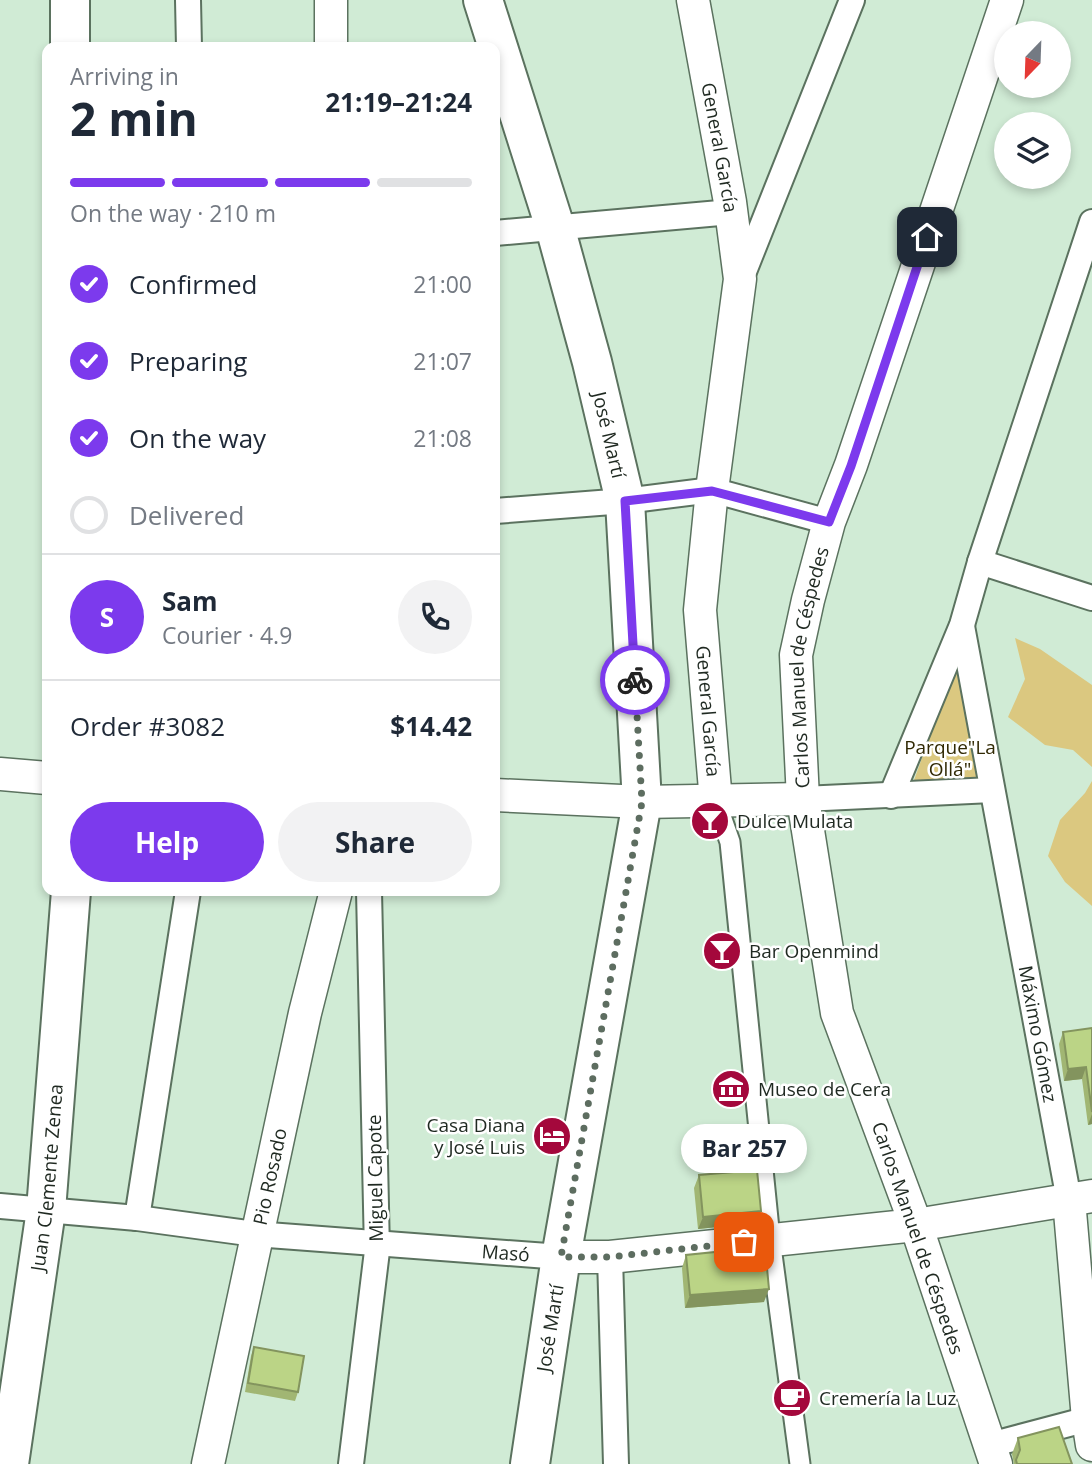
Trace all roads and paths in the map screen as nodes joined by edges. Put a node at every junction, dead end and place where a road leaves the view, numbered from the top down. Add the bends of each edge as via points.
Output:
1 (71, 0) edge
2 (188, 0) edge
3 (331, 0) edge
4 (483, 0) edge
5 (692, 0) edge
6 (852, 0) edge
7 (1007, 0) edge
8 (70, 42) edge
9 (189, 42) edge
10 (331, 42) edge
11 (496, 42) edge
12 (500, 54) edge
13 (732, 212) junction
14 (1092, 222) edge
15 (555, 227) junction
16 (500, 232) edge
17 (740, 279) junction
18 (712, 491) junction
19 (625, 501) junction
20 (500, 511) edge
21 (829, 522) junction
22 (980, 562) junction
23 (1092, 598) edge
24 (962, 625) junction
25 (0, 774) edge
26 (42, 778) edge
27 (992, 790) junction
28 (500, 794) edge
29 (891, 796) junction
30 (803, 799) junction
31 (642, 802) junction
32 (716, 802) junction
33 (71, 896) edge
34 (187, 896) edge
35 (335, 896) edge
36 (369, 896) edge
37 (1081, 1198) edge
38 (0, 1206) edge
39 (46, 1210) junction
40 (137, 1218) junction
41 (915, 1225) junction
42 (255, 1234) junction
43 (770, 1240) junction
44 (376, 1242) junction
45 (561, 1257) junction
46 (610, 1257) junction
47 (1090, 1432) edge
48 (993, 1454) edge
49 (9, 1464) edge
50 (208, 1464) edge
51 (351, 1464) edge
52 (530, 1464) edge
53 (616, 1464) edge
54 (800, 1464) edge

1 - 8 main road
2 - 9 street
3 - 10 street
4 - 11 main road, José Martí
5 - 13 street, General García
6 - 17 street
7 - 21 street, Carlos Manuel de Céspedes
12 - 15 main road, José Martí
13 - 15 street
13 - 17 street, General García
14 - 22 street, Máximo Gómez
15 - 16 street
15 - 19 main road, José Martí
17 - 18 street, General García
18 - 19 street
18 - 21 street
18 - 32 street, General García via 700,610
19 - 20 street
19 - 31 main road, José Martí
21 - 30 street, Carlos Manuel de Céspedes via 796,655
22 - 23 street
22 - 24 street, Máximo Gómez
24 - 27 street, Máximo Gómez
24 - 29 street, Máximo Gómez
25 - 26 street
27 - 29 street
27 - 37 street, Máximo Gómez
28 - 31 street
29 - 30 street
30 - 32 street
30 - 41 street, Carlos Manuel de Céspedes via 838,1013
31 - 32 street
31 - 45 main road, José Martí
32 - 43 street, General García via 730,842
33 - 39 main road, Juan Clemente Zenea
34 - 40 street
35 - 42 street, Pio Rosado
36 - 44 street, Miguel Capote
37 - 41 street, Masó
37 - 47 street, Máximo Gómez
38 - 39 street, Masó
39 - 40 street, Masó
39 - 49 main road, Juan Clemente Zenea
40 - 42 street, Masó
41 - 43 street, Masó
41 - 48 street, Carlos Manuel de Céspedes
42 - 44 street, Masó
42 - 50 street, Pio Rosado
43 - 46 street, Masó
43 - 54 street, General García
44 - 45 street, Masó
44 - 51 street, Miguel Capote
45 - 46 street, Masó
45 - 52 main road, José Martí
46 - 53 street
47 - 48 street

